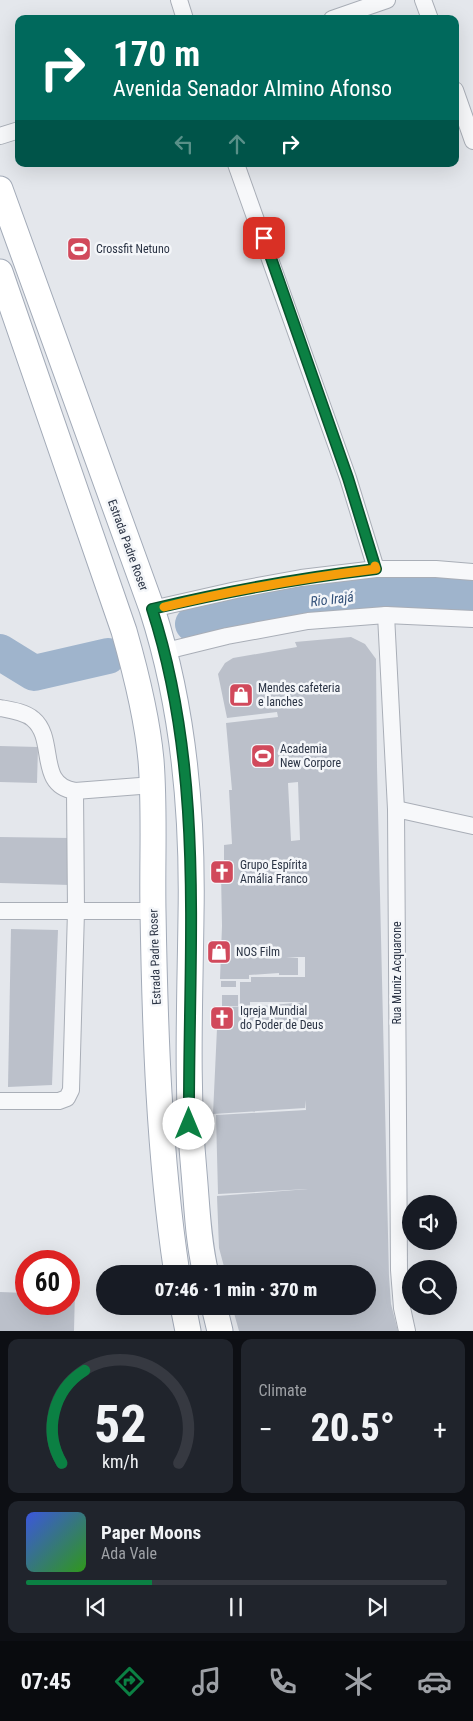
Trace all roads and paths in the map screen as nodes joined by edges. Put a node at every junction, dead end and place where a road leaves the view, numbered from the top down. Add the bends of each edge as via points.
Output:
1 (178, 0) edge
2 (387, 0) edge
3 (423, 0) edge
4 (184, 15) edge
5 (344, 15) edge
6 (429, 15) edge
7 (459, 101) edge
8 (15, 131) edge
9 (0, 136) edge
10 (473, 141) edge
11 (237, 167) edge
12 (0, 189) edge
13 (0, 272) edge
14 (376, 569) junction
15 (473, 572) edge
16 (152, 609) junction
17 (386, 616) junction
18 (473, 619) edge
19 (166, 651) junction
20 (0, 708) edge
21 (153, 785) junction
22 (75, 791) junction
23 (396, 808) junction
24 (473, 826) edge
25 (0, 910) edge
26 (76, 910) junction
27 (153, 911) junction
28 (0, 1102) edge
29 (176, 1265) edge
30 (204, 1265) edge
31 (185, 1315) edge
32 (216, 1315) edge
33 (188, 1331) edge
34 (220, 1331) edge
35 (407, 1331) edge

1 - 4 street
2 - 5 street
3 - 6 street
7 - 10 street
8 - 9 street
11 - 14 street via 348,478
12 - 16 main road, Estrada Padre Roser
13 - 21 main road, Estrada Padre Roser via 124,631 139,684
14 - 15 street
14 - 16 street via 301,578
16 - 19 main road, Estrada Padre Roser
17 - 18 street
17 - 19 street via 308,621
17 - 23 street, Rua Muniz Acquarone
19 - 30 main road, Estrada Padre Roser via 180,723 187,790 191,914 189,1124
20 - 22 street via 33,719 41,729 57,783 65,790
21 - 22 street
21 - 27 main road, Estrada Padre Roser
22 - 26 street
23 - 24 street
23 - 35 street, Rua Muniz Acquarone via 399,1270
25 - 26 street
26 - 27 street
26 - 28 street via 71,1090 67,1098 59,1102
27 - 29 main road, Estrada Padre Roser via 159,1114
31 - 33 main road
32 - 34 main road

